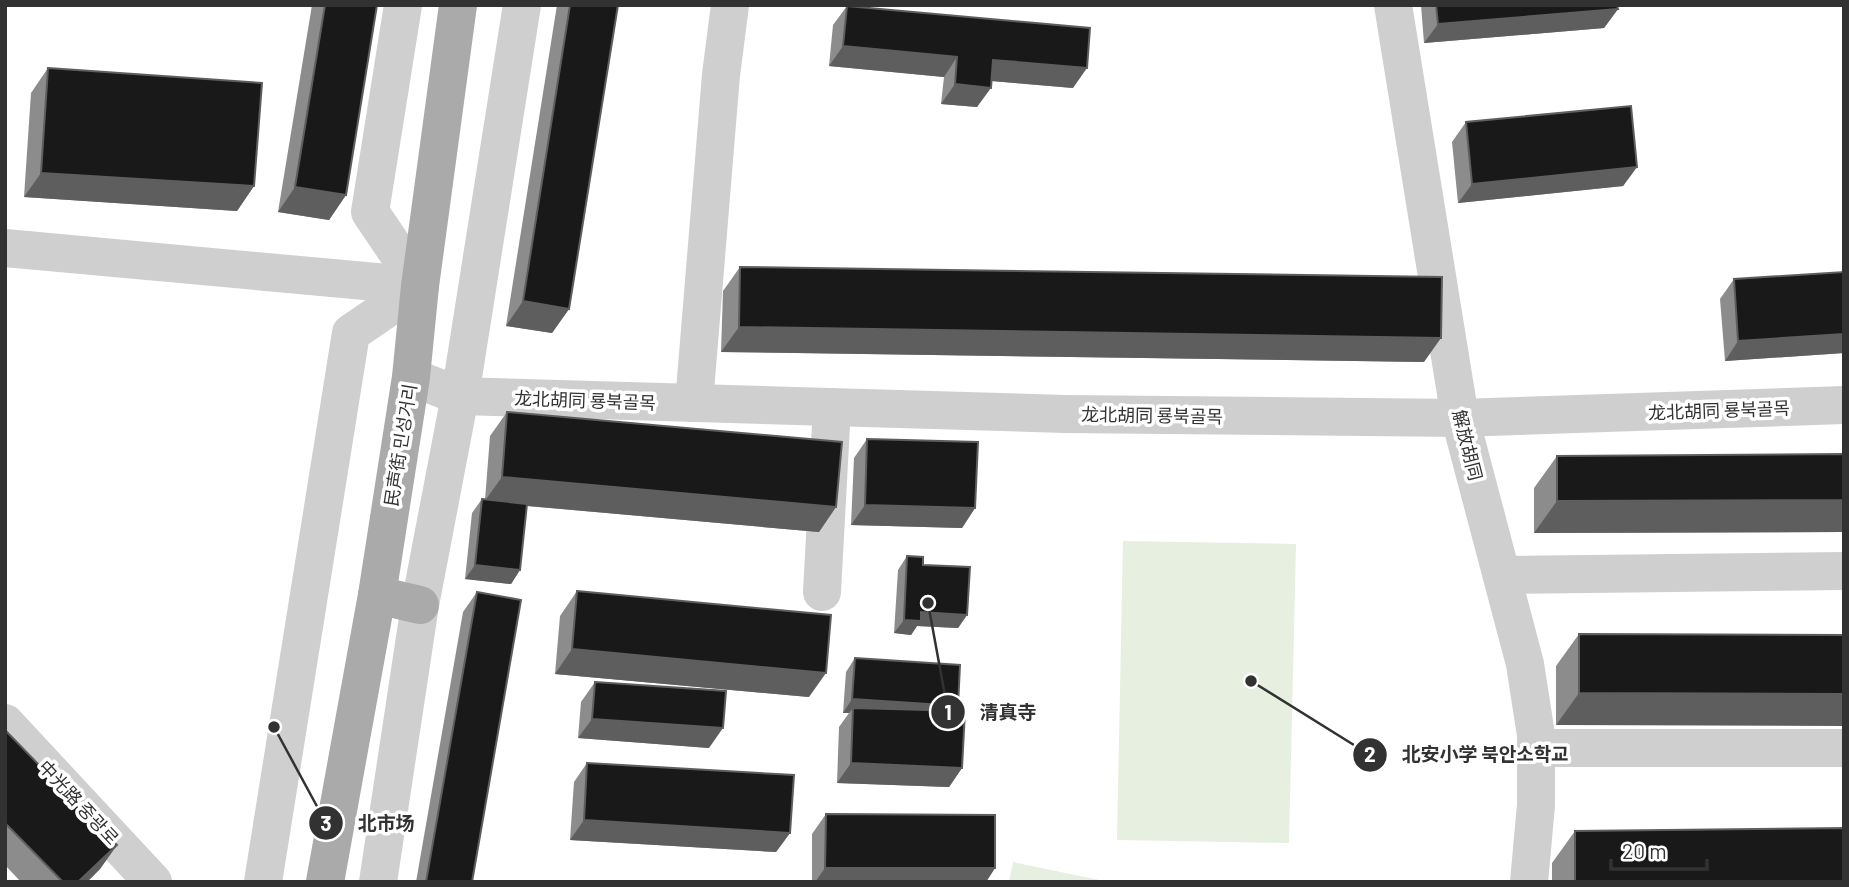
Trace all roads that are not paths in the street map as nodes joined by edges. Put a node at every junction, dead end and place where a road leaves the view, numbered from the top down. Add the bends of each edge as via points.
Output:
1 (403, 5) edge
2 (458, 5) edge
3 (522, 5) edge
4 (730, 5) edge
5 (1393, 5) edge
6 (5, 248) edge
7 (419, 286) junction
8 (411, 377) junction
9 (460, 396) junction
10 (694, 403) junction
11 (1844, 405) edge
12 (832, 407) junction
13 (1460, 418) junction
14 (1844, 571) edge
15 (1502, 575) junction
16 (822, 592) dead end
17 (377, 595) junction
18 (420, 605) junction
19 (5, 723) edge
20 (1536, 748) junction
21 (1844, 748) edge
22 (153, 882) edge
23 (263, 882) edge
24 (326, 882) edge
25 (378, 882) edge
26 (1529, 882) edge

1 - 7 street via 370,212
2 - 7 main road, 民声街 민성거리
3 - 9 street
4 - 10 street
5 - 13 street, 解放胡同
6 - 7 street
7 - 8 main road, 民声街 민성거리
7 - 23 street via 351,333
8 - 9 street, 龙北胡同 룡북골목
8 - 17 main road, 民声街 민성거리
9 - 10 street, 龙北胡同 룡북골목
9 - 18 street
10 - 12 street, 龙北胡同 룡북골목
11 - 13 street, 龙北胡同 룡북골목
12 - 13 street, 龙北胡同 룡북골목
12 - 16 street
13 - 15 street, 解放胡同
14 - 15 street
15 - 20 street, 解放胡同 via 1525,664
17 - 18 main road
17 - 24 main road, 民声街 민성거리
18 - 25 street
19 - 22 street, 中光路 중광로
20 - 21 street
20 - 26 street, 解放胡同

